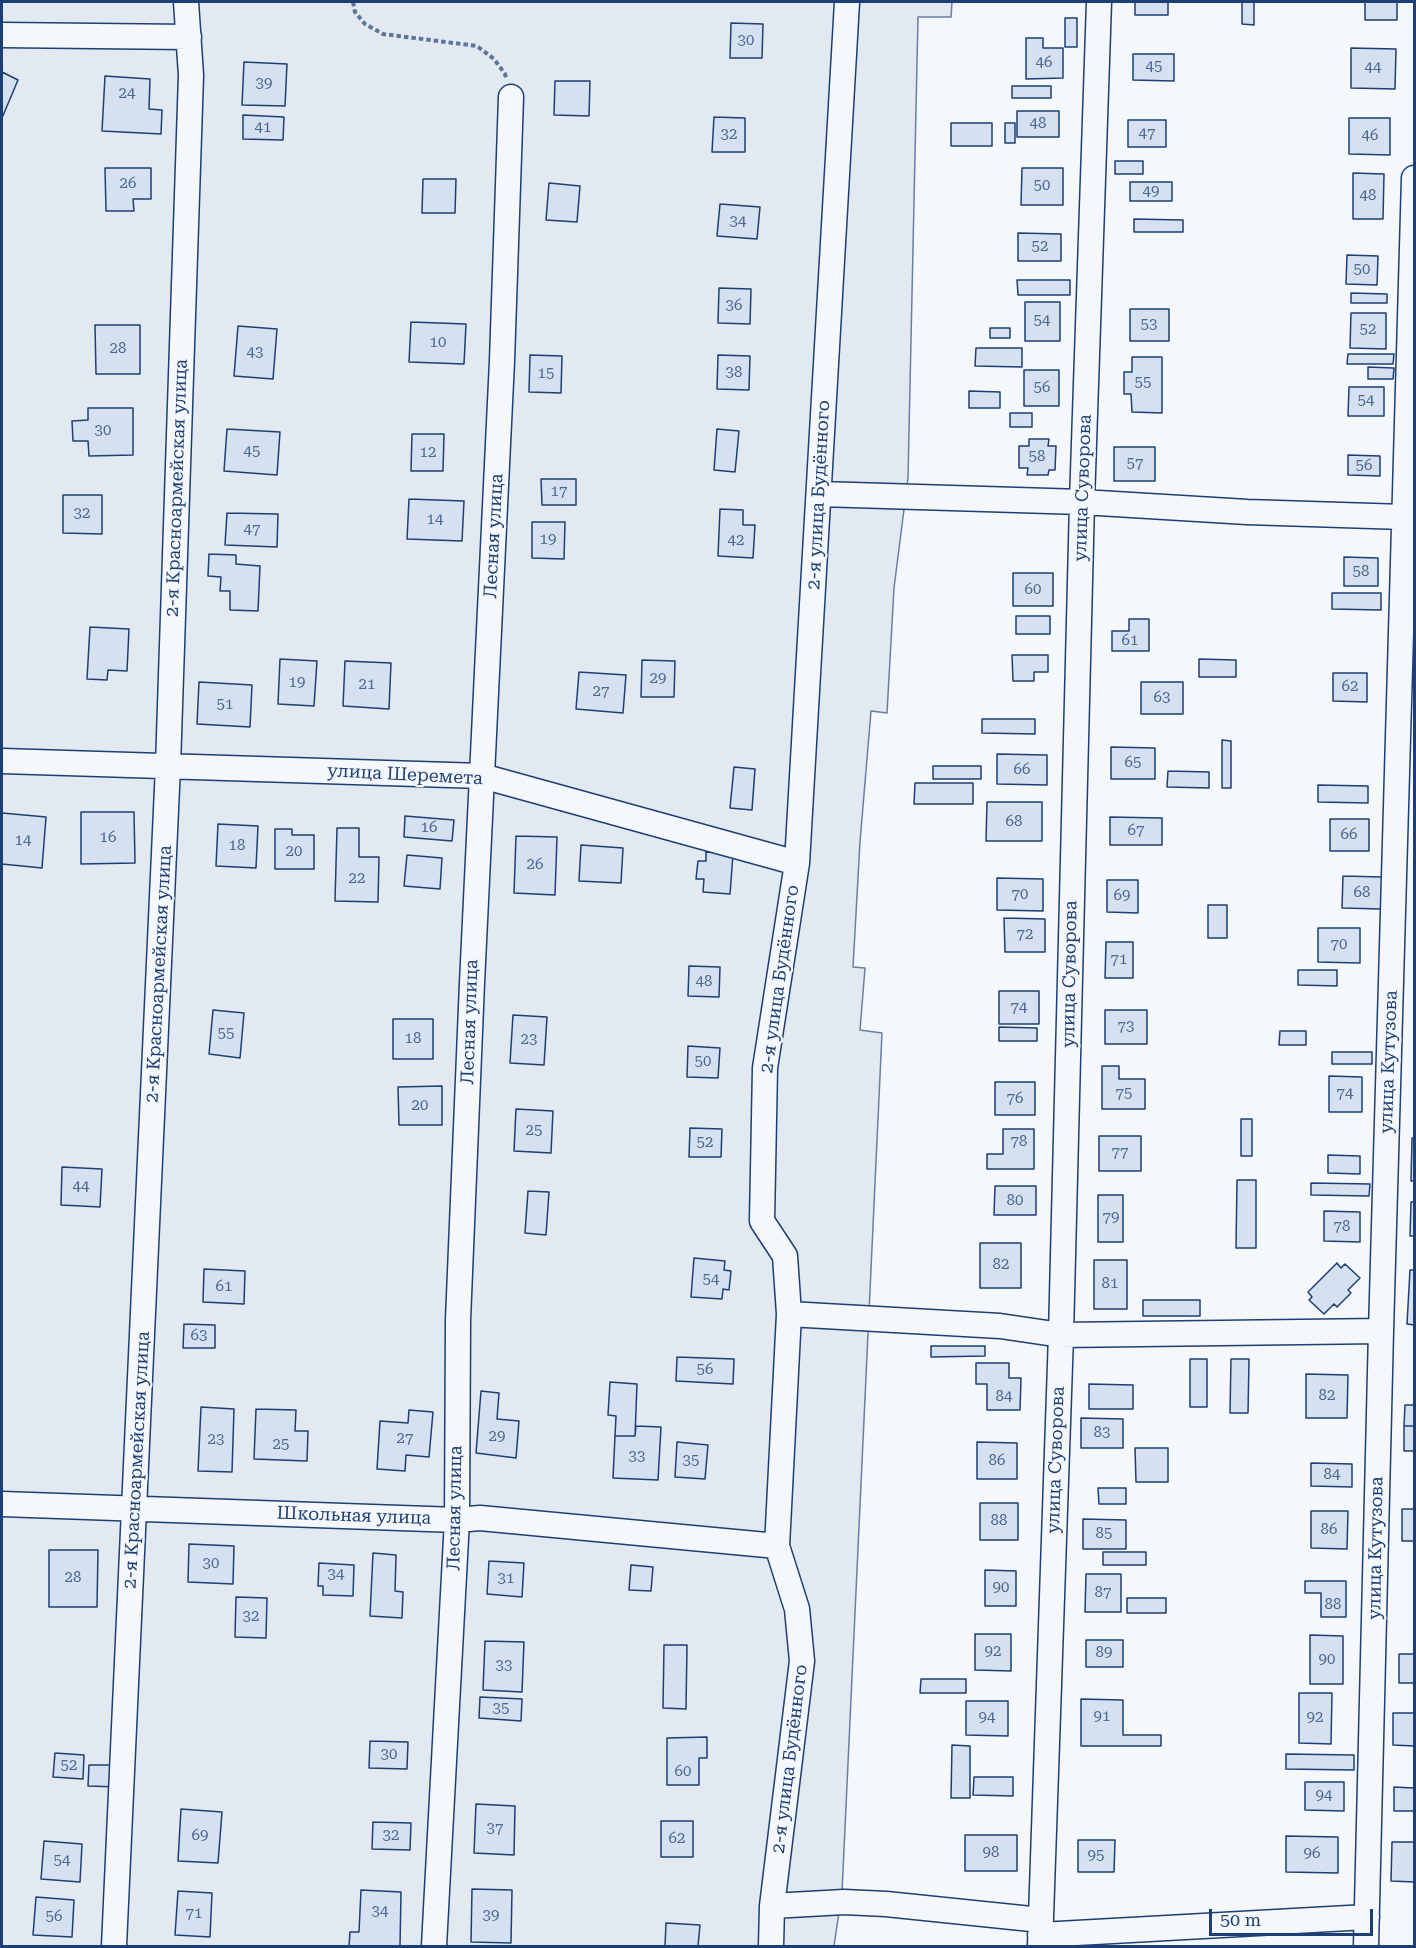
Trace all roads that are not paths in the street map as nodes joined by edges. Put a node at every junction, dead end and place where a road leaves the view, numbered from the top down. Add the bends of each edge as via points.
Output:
1 (186, 2) edge
2 (847, 2) edge
3 (1098, 2) edge
4 (2, 35) edge
5 (189, 37) junction
6 (511, 97) road end
7 (1414, 178) edge
8 (820, 494) junction
9 (1082, 502) junction
10 (1404, 517) junction
11 (2, 761) edge
12 (168, 766) junction
13 (482, 776) junction
14 (797, 863) junction
15 (789, 1314) junction
16 (1381, 1331) junction
17 (1061, 1335) junction
18 (2, 1504) edge
19 (135, 1509) junction
20 (457, 1520) junction
21 (777, 1546) junction
22 (772, 1906) junction
23 (1367, 1917) junction
24 (1040, 1934) edge
25 (114, 1947) edge
26 (434, 1947) edge
27 (771, 1947) edge
28 (1366, 1947) edge

1 - 5 street, 2-я Красноармейская улица
2 - 8 street, 2-я улица Будённого
3 - 9 street, улица Суворова
4 - 5 street
5 - 12 street, 2-я Красноармейская улица via 191,87
6 - 13 street, Лесная улица
7 - 10 street, улица Кутузова
8 - 9 street
8 - 14 street, 2-я улица Будённого
9 - 10 street
9 - 17 street, улица Суворова
10 - 16 street, улица Кутузова
11 - 12 street, улица Шеремета
12 - 13 street, улица Шеремета
12 - 19 street, 2-я Красноармейская улица
13 - 14 street, улица Шеремета
13 - 20 street, Лесная улица via 458,1320
14 - 15 street, 2-я улица Будённого via 765,1068 762,1221 785,1256
15 - 17 street via 1000,1326
15 - 21 street, 2-я улица Будённого
16 - 17 street
16 - 23 street, улица Кутузова
17 - 24 street, улица Суворова
18 - 19 street, Школьная улица
19 - 20 street, Школьная улица
19 - 25 street, 2-я Красноармейская улица
20 - 21 street, Школьная улица via 480,1518
20 - 26 street, Лесная улица
21 - 22 street, 2-я улица Будённого via 796,1609 802,1661
22 - 24 street via 876,1904
22 - 27 street, 2-я улица Будённого
23 - 24 street
23 - 28 street, улица Кутузова

